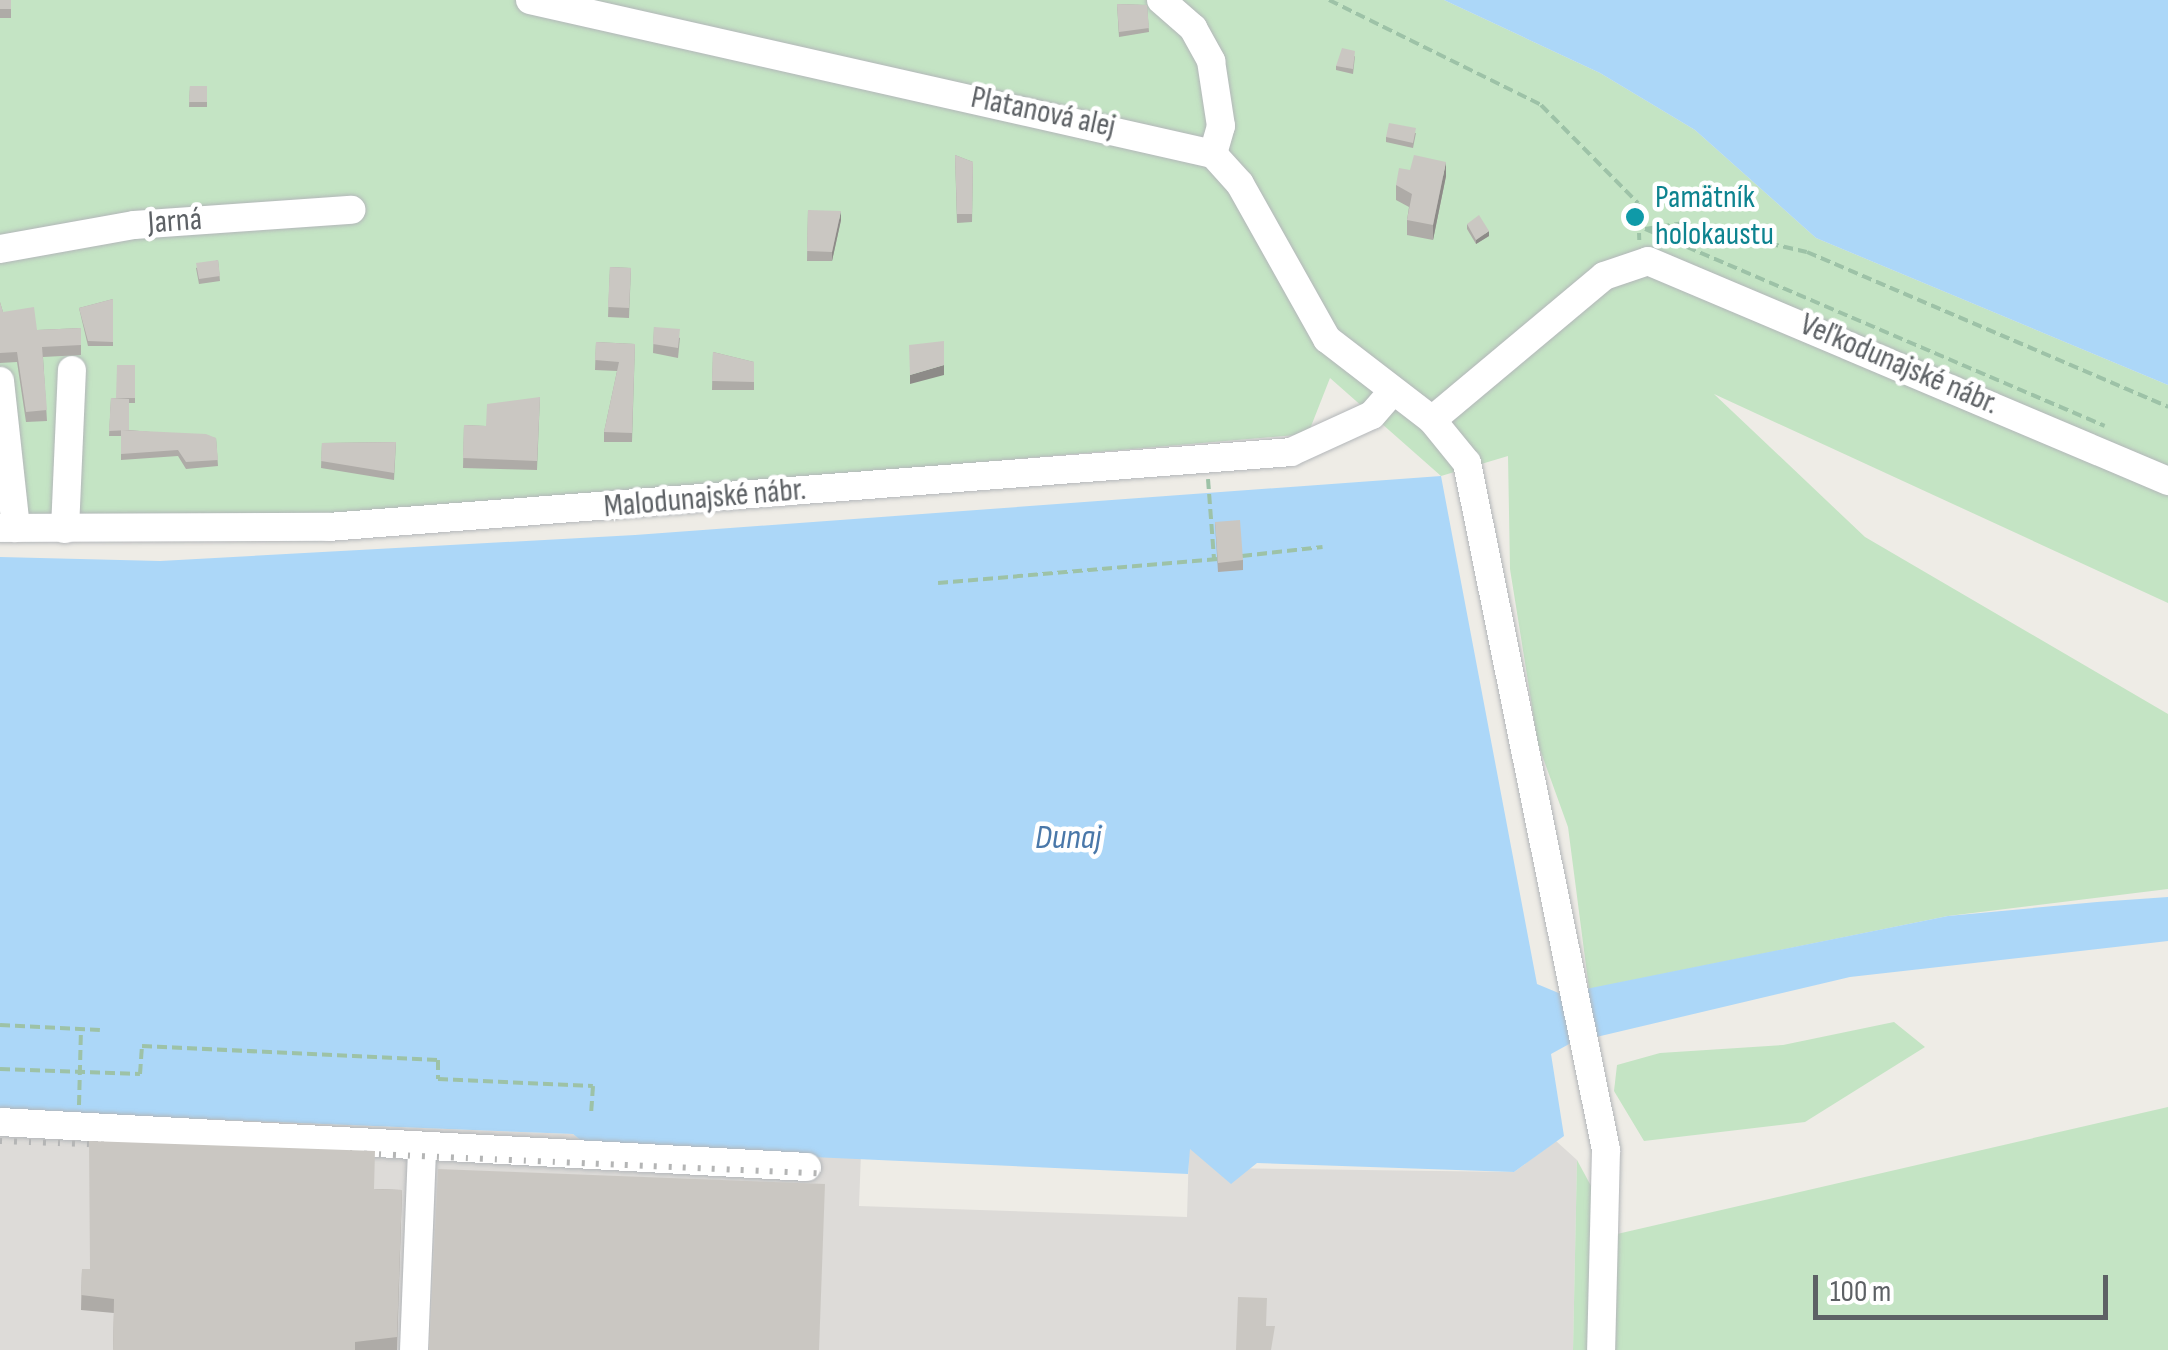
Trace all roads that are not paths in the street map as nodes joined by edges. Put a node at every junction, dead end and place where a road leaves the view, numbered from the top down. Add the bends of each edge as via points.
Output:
1 (530, 0) edge
2 (1161, 0) edge
3 (1212, 154) junction
4 (351, 210) dead end
5 (0, 249) edge
6 (72, 370) dead end
7 (0, 380) edge
8 (1392, 392) junction
9 (1432, 420) junction
10 (2168, 481) edge
11 (8, 528) edge
12 (64, 530) junction
13 (0, 1122) edge
14 (422, 1149) junction
15 (807, 1168) dead end
16 (414, 1350) edge
17 (1601, 1350) edge

1 - 3 street, Platanová alej
2 - 3 street via 1211,62 1222,126
3 - 8 street via 1240,184 1327,340
4 - 5 street, Jarná via 134,225
6 - 12 street
7 - 11 street
8 - 9 street
8 - 12 street, Malodunajské nábr. via 1372,414 1291,452 328,527
9 - 10 street, Veľkodunajské nábr. via 1628,263 1693,275
9 - 17 street via 1467,463 1606,1150
11 - 12 street, Malodunajské nábr.
13 - 14 street
14 - 15 street
14 - 16 street

